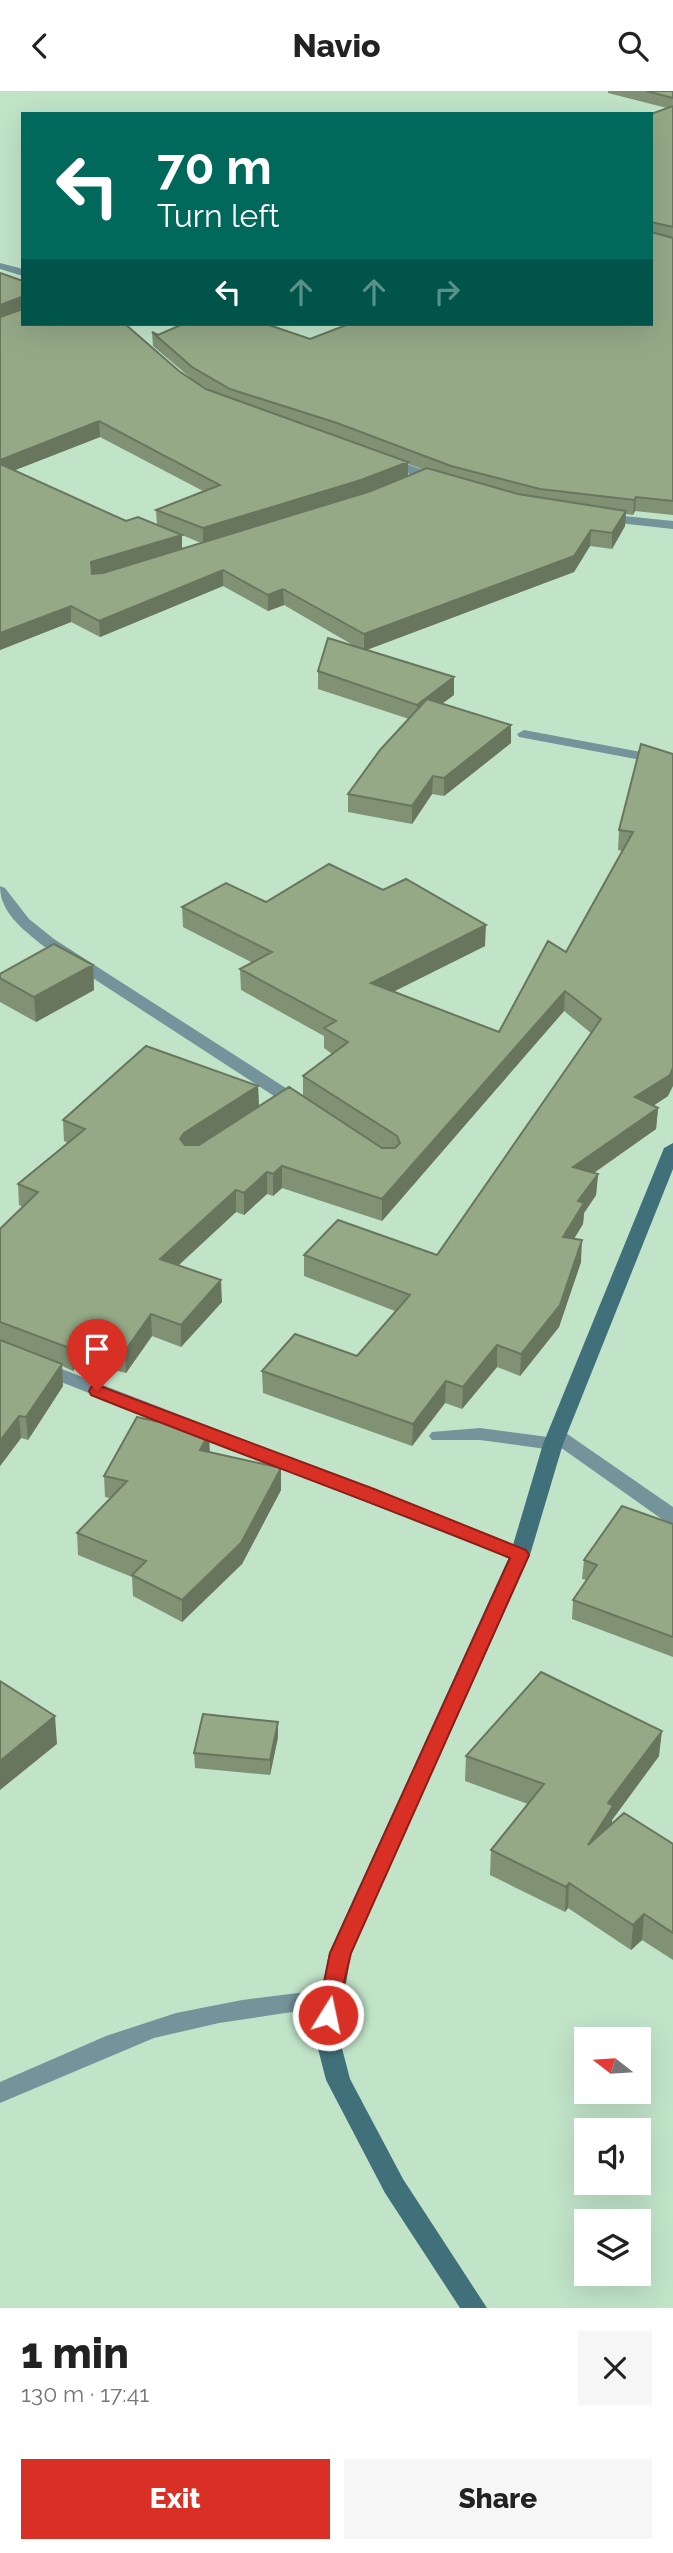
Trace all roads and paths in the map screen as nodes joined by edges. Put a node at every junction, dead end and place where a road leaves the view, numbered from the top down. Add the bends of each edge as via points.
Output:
1 (0, 266) edge
2 (21, 272) edge
3 (367, 454) edge
4 (428, 476) junction
5 (449, 484) edge
6 (403, 486) edge
7 (596, 517) edge
8 (673, 525) edge
9 (524, 734) dead end
10 (673, 762) edge
11 (0, 891) edge
12 (289, 1098) junction
13 (267, 1112) edge
14 (311, 1113) edge
15 (673, 1148) edge
16 (0, 1351) edge
17 (439, 1436) dead end
18 (555, 1440) junction
19 (673, 1517) edge
20 (520, 1555) junction
21 (330, 1998) junction
22 (0, 2093) edge
23 (474, 2308) edge

1 - 2 street
3 - 4 street
4 - 5 street
4 - 6 street
7 - 8 street
9 - 10 street
11 - 12 street via 24,922 48,942
12 - 13 street
12 - 14 street
15 - 18 main road
16 - 20 street
17 - 18 street
18 - 19 street
18 - 20 main road
20 - 21 main road via 340,1953
21 - 22 street via 204,2016 155,2028
21 - 23 main road via 326,2033 338,2080 394,2186

